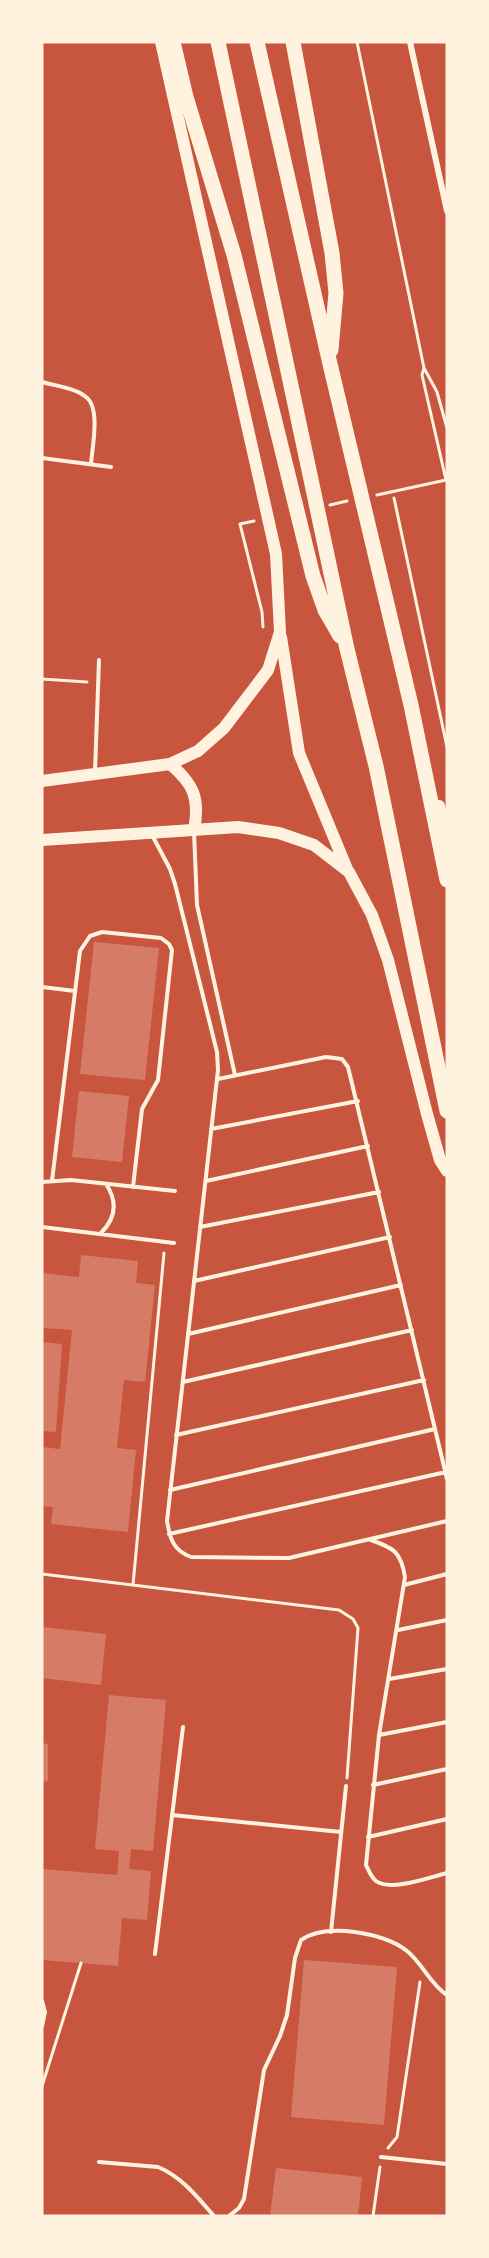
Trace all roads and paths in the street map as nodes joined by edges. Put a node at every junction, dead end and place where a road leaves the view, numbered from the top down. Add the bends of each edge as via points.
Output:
1 (161, 42) edge
2 (173, 42) edge
3 (218, 42) edge
4 (257, 42) edge
5 (293, 42) edge
6 (357, 42) edge
7 (410, 42) edge
8 (447, 211) edge
9 (330, 364) junction
10 (424, 368) junction
11 (42, 382) edge
12 (447, 428) edge
13 (42, 458) edge
14 (91, 465) junction
15 (111, 467) dead end
16 (377, 495) dead end
17 (394, 498) dead end
18 (354, 500) dead end
19 (320, 507) dead end
20 (263, 519) dead end
21 (262, 612) dead end
22 (280, 632) junction
23 (347, 649) junction
24 (99, 660) dead end
25 (42, 679) edge
26 (98, 683) junction
27 (411, 705) junction
28 (447, 747) edge
29 (170, 764) junction
30 (95, 773) junction
31 (42, 781) edge
32 (194, 830) junction
33 (151, 833) junction
34 (447, 837) edge
35 (42, 840) edge
36 (349, 872) junction
37 (447, 880) edge
38 (42, 987) edge
39 (75, 991) junction
40 (235, 1075) junction
41 (217, 1079) junction
42 (358, 1101) junction
43 (447, 1112) edge
44 (212, 1129) junction
45 (368, 1146) junction
46 (447, 1171) edge
47 (51, 1181) junction
48 (206, 1181) junction
49 (42, 1182) edge
50 (105, 1184) junction
51 (133, 1187) junction
52 (176, 1191) dead end
53 (379, 1192) junction
54 (42, 1227) edge
55 (201, 1227) junction
56 (100, 1234) junction
57 (390, 1238) junction
58 (165, 1242) junction
59 (174, 1243) dead end
60 (194, 1281) junction
61 (401, 1285) junction
62 (412, 1330) junction
63 (188, 1334) junction
64 (424, 1380) junction
65 (183, 1382) junction
66 (435, 1429) junction
67 (176, 1435) junction
68 (446, 1473) junction
69 (447, 1479) edge
70 (170, 1490) junction
71 (447, 1521) edge
72 (169, 1534) junction
73 (370, 1540) junction
74 (42, 1574) edge
75 (447, 1574) edge
76 (133, 1585) junction
77 (404, 1585) junction
78 (447, 1620) edge
79 (398, 1630) junction
80 (447, 1669) edge
81 (389, 1679) junction
82 (447, 1722) edge
83 (183, 1727) dead end
84 (379, 1735) junction
85 (447, 1769) edge
86 (374, 1785) junction
87 (346, 1786) joint
88 (172, 1815) junction
89 (447, 1819) edge
90 (341, 1832) junction
91 (368, 1837) junction
92 (447, 1873) edge
93 (331, 1932) junction
94 (155, 1954) dead end
95 (81, 1963) dead end
96 (422, 1970) junction
97 (447, 1995) edge
98 (42, 2001) edge
99 (42, 2026) edge
100 (42, 2086) edge
101 (381, 2157) junction
102 (99, 2162) dead end
103 (447, 2164) edge
104 (214, 2216) edge
105 (229, 2216) edge
106 (374, 2216) edge

1 - 22 main road via 276,554
2 - 23 highway via 234,255 313,576 325,610
3 - 23 highway
4 - 9 highway
5 - 9 highway via 332,253 336,293
6 - 10 path
7 - 8 street
9 - 27 highway
10 - 12 path via 437,392
10 - 16 path via 422,375 446,480
11 - 14 lane via 78,393 93,405
13 - 14 lane
14 - 15 lane
17 - 28 path
18 - 19 path
20 - 21 path via 240,524
22 - 29 main road via 268,670 224,728 198,750
22 - 36 main road via 299,753
23 - 43 highway via 376,766
24 - 26 lane
25 - 26 path
26 - 30 lane
27 - 34 main road
27 - 37 highway
29 - 30 main road
29 - 32 main road via 194,792
30 - 31 main road
32 - 33 main road
32 - 36 main road via 238,828 279,833 314,845
32 - 40 lane via 197,905
33 - 35 main road
33 - 41 lane via 176,884 217,1052
36 - 46 main road via 372,915 388,960 440,1160
38 - 39 lane
39 - 47 lane
39 - 51 lane via 80,951 96,933 161,938 171,947 158,1080 142,1109
40 - 41 lane
40 - 42 lane via 333,1057 342,1059 348,1067
41 - 44 lane
42 - 44 lane
42 - 45 lane
44 - 48 lane
45 - 48 lane
45 - 53 lane
47 - 49 lane
47 - 50 lane
48 - 55 lane
50 - 51 lane
50 - 56 lane via 112,1193 113,1216
51 - 52 lane
53 - 55 lane
53 - 57 lane
54 - 56 lane
55 - 60 lane
56 - 58 lane
57 - 60 lane
57 - 61 lane
58 - 59 lane
58 - 76 path
60 - 63 lane
61 - 62 lane
61 - 63 lane
62 - 64 lane
62 - 65 lane
63 - 65 lane
64 - 66 lane
64 - 67 lane
65 - 67 lane
66 - 68 lane
66 - 70 lane
67 - 70 lane
68 - 69 lane
68 - 72 lane
70 - 72 lane
71 - 73 lane
72 - 73 lane via 180,1553 190,1557 289,1558
73 - 77 lane via 398,1554
74 - 76 path
75 - 77 lane
76 - 87 path via 339,1610 353,1618 358,1628
77 - 79 lane
78 - 79 lane
79 - 81 lane
80 - 81 lane
81 - 84 lane
82 - 84 lane
83 - 88 lane
84 - 86 lane
85 - 86 lane
86 - 91 lane
87 - 90 lane
88 - 90 lane
88 - 94 lane
89 - 91 lane
90 - 93 lane
91 - 92 lane via 366,1865 378,1883 388,1887
93 - 96 lane via 387,1939 407,1951
93 - 105 lane via 310,1935 297,1947 287,2015 264,2070 244,2199
95 - 100 path
96 - 97 lane
96 - 101 path via 397,2137
98 - 99 lane
101 - 103 lane
101 - 106 path
102 - 104 lane via 167,2171 183,2182

